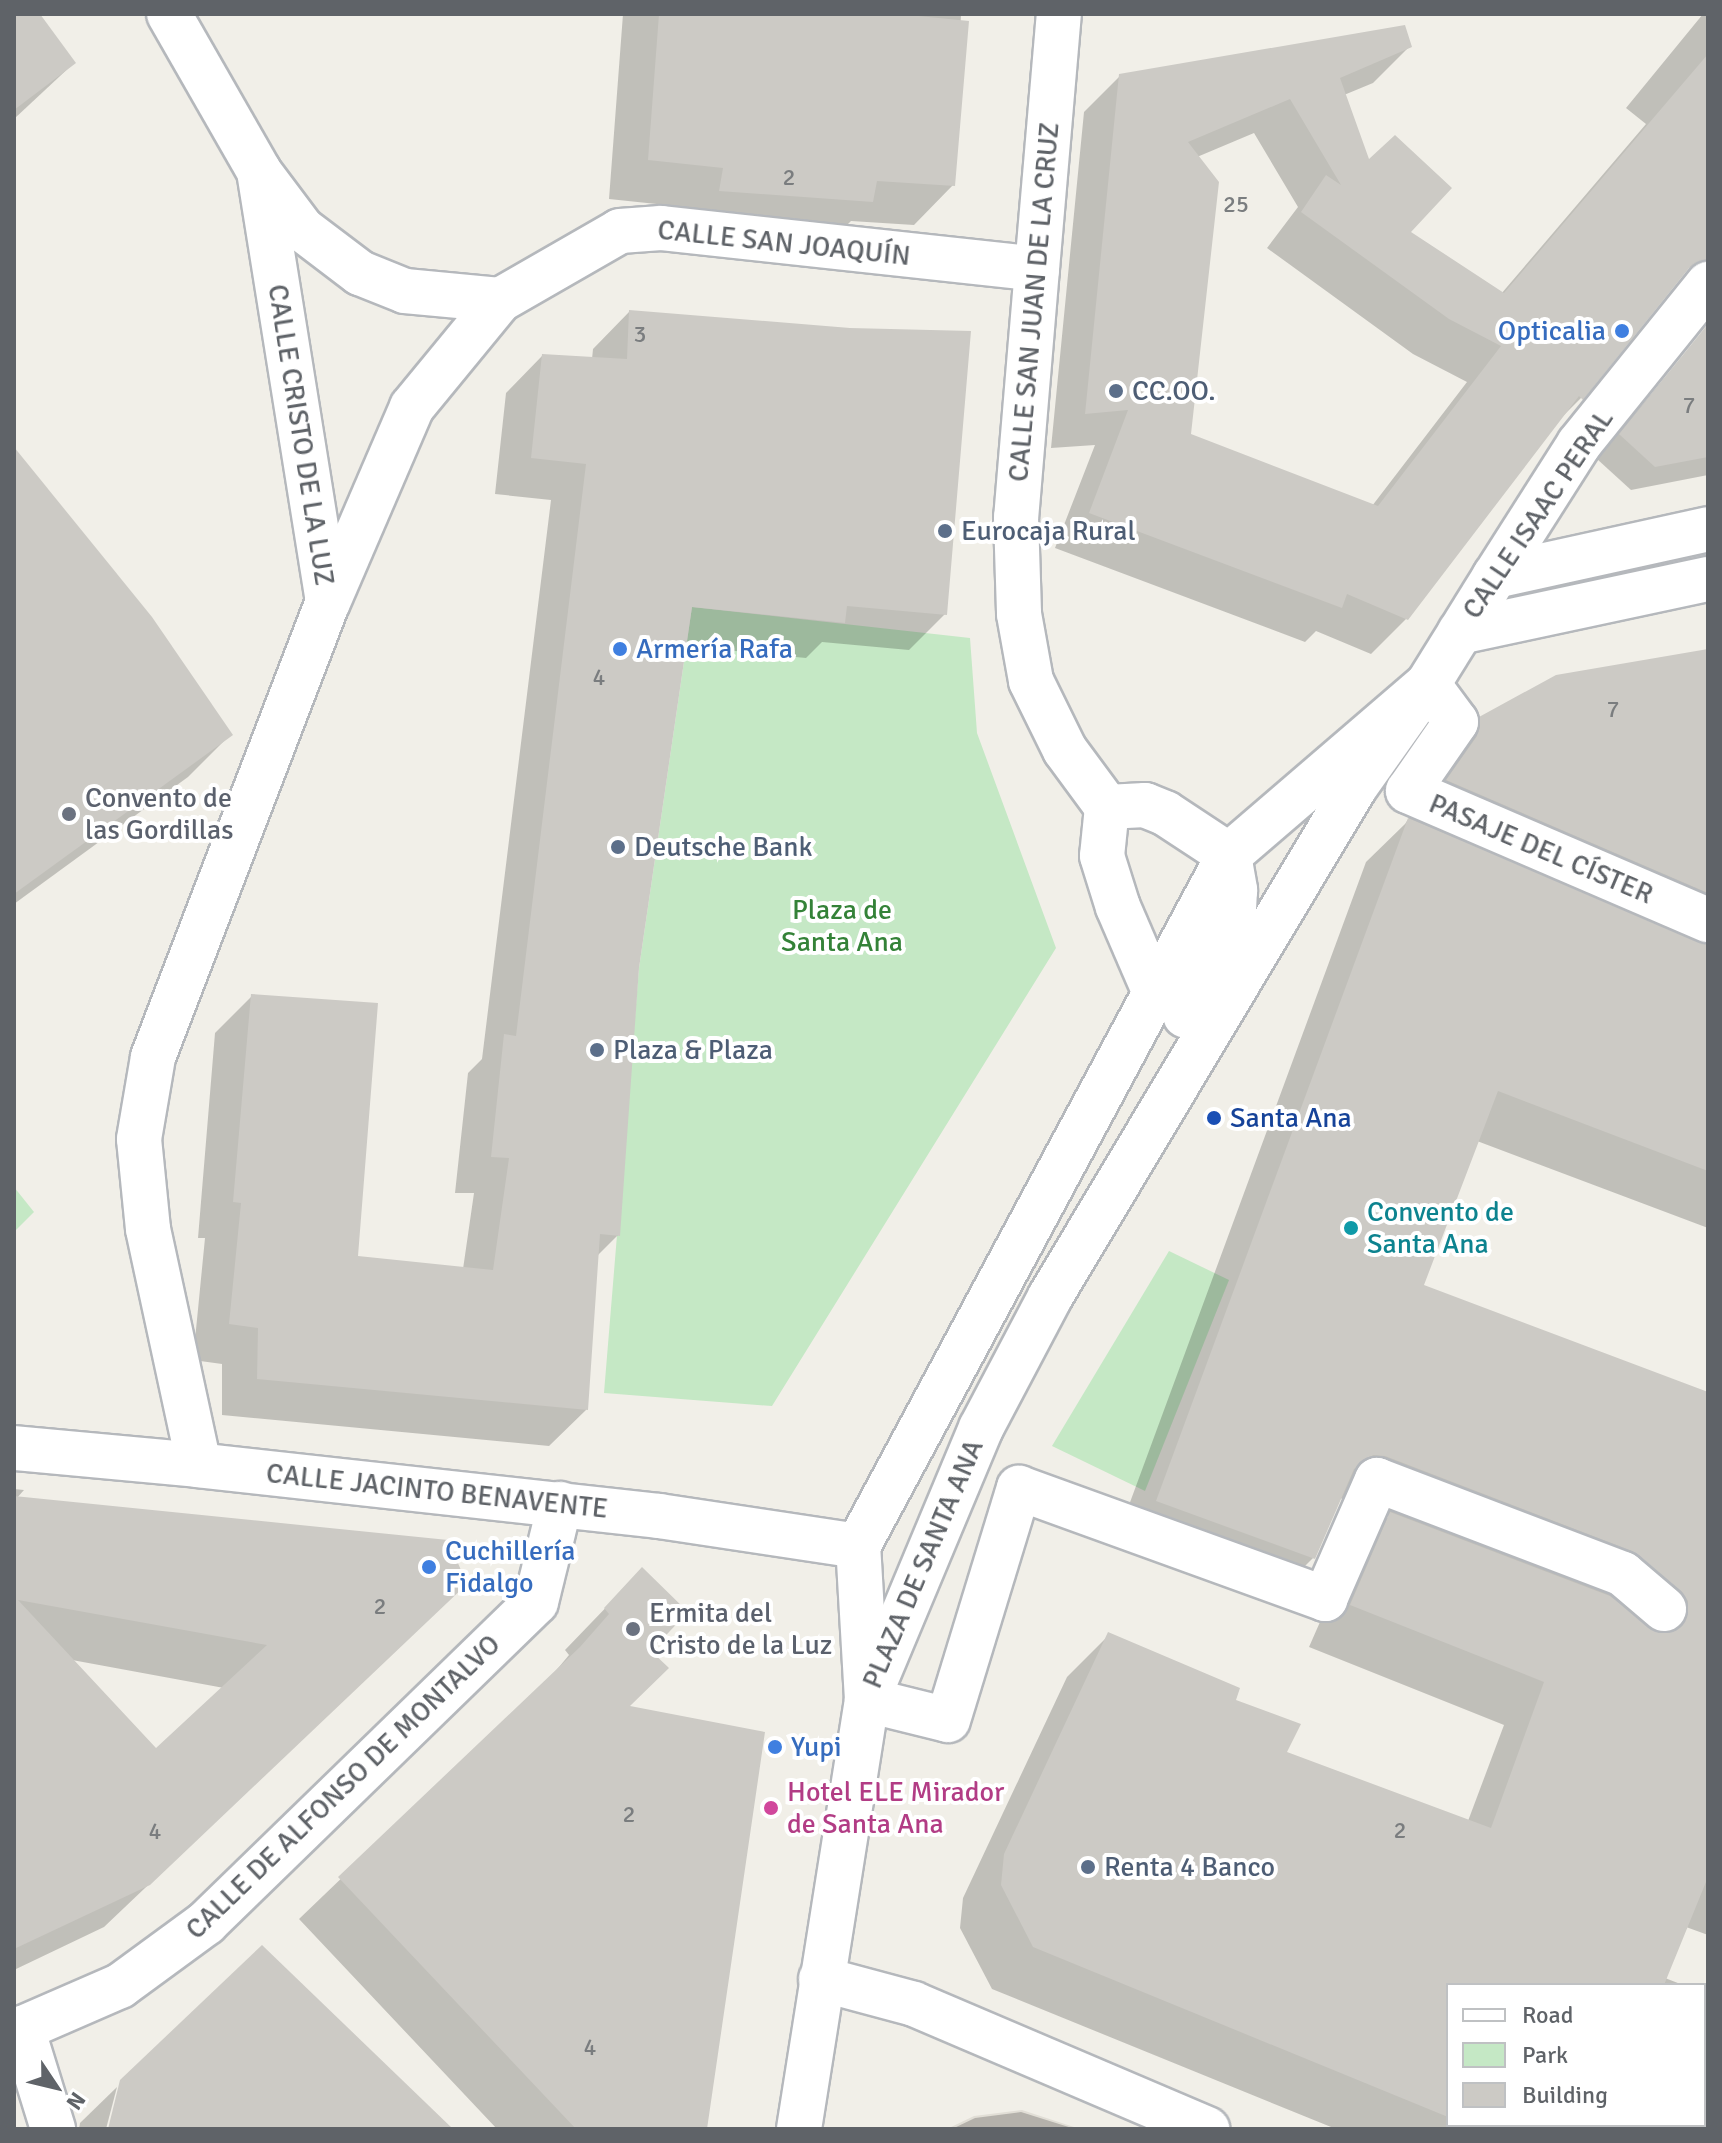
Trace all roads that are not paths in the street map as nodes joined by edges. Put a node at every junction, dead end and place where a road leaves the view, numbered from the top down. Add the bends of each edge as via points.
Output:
1 (169, 14) edge
2 (1059, 14) edge
3 (259, 171) junction
4 (1037, 269) junction
5 (1708, 284) edge
6 (500, 300) junction
7 (1708, 529) edge
8 (1495, 576) junction
9 (1708, 579) edge
10 (328, 602) junction
11 (1460, 632) junction
12 (1428, 684) junction
13 (1107, 807) junction
14 (1229, 855) junction
15 (1708, 920) edge
16 (1155, 993) junction
17 (1050, 1297) junction
18 (981, 1428) junction
19 (14, 1448) edge
20 (199, 1465) junction
21 (560, 1504) junction
22 (858, 1546) junction
23 (1664, 1609) dead end
24 (867, 1700) junction
25 (821, 1979) junction
26 (18, 2030) edge
27 (53, 2129) edge
28 (799, 2129) edge
29 (1207, 2129) edge

1 - 3 street, CALLE CRISTO DE LA LUZ
2 - 4 street, CALLE SAN JUAN DE LA CRUZ
3 - 6 street via 302,229 360,273 405,291
3 - 10 street, CALLE CRISTO DE LA LUZ
4 - 6 street, CALLE SAN JOAQUÍN via 661,228 620,231
4 - 13 street, CALLE SAN JUAN DE LA CRUZ via 1016,517 1019,614 1031,681 1065,750
5 - 8 street, CALLE ISAAC PERAL via 1579,444
6 - 10 street, CALLE SAN JOAQUÍN via 412,407
7 - 8 street
8 - 11 street, CALLE ISAAC PERAL
9 - 11 street
10 - 20 street, CALLE CRISTO DE LA LUZ via 153,1057 139,1139 148,1229
11 - 12 street, PLAZA DE SANTA ANA
12 - 14 street, PLAZA DE SANTA ANA
12 - 15 street, PASAJE DEL CÍSTER via 1456,722 1408,791
12 - 17 street, PLAZA DE SANTA ANA via 1355,787
13 - 14 street via 1145,805
13 - 16 street via 1102,856
14 - 16 street, PLAZA DE SANTA ANA
14 - 17 street, PLAZA DE SANTA ANA via 1235,890 1233,930 1085,1197
16 - 22 street, PLAZA DE SANTA ANA
17 - 18 street, PLAZA DE SANTA ANA
18 - 22 street, PLAZA DE SANTA ANA via 922,1491
18 - 24 street, PLAZA DE SANTA ANA
19 - 20 street, CALLE JACINTO BENAVENTE
20 - 21 street, CALLE JACINTO BENAVENTE
21 - 22 street, CALLE JACINTO BENAVENTE
21 - 26 street, CALLE DE ALFONSO DE MONTALVO via 536,1602 206,1923 120,1986
22 - 24 street, PLAZA DE SANTA ANA
23 - 24 street via 1623,1574 1377,1480 1325,1599 1019,1488 948,1720
24 - 25 street
25 - 28 street
25 - 29 street via 914,2004
26 - 27 street

